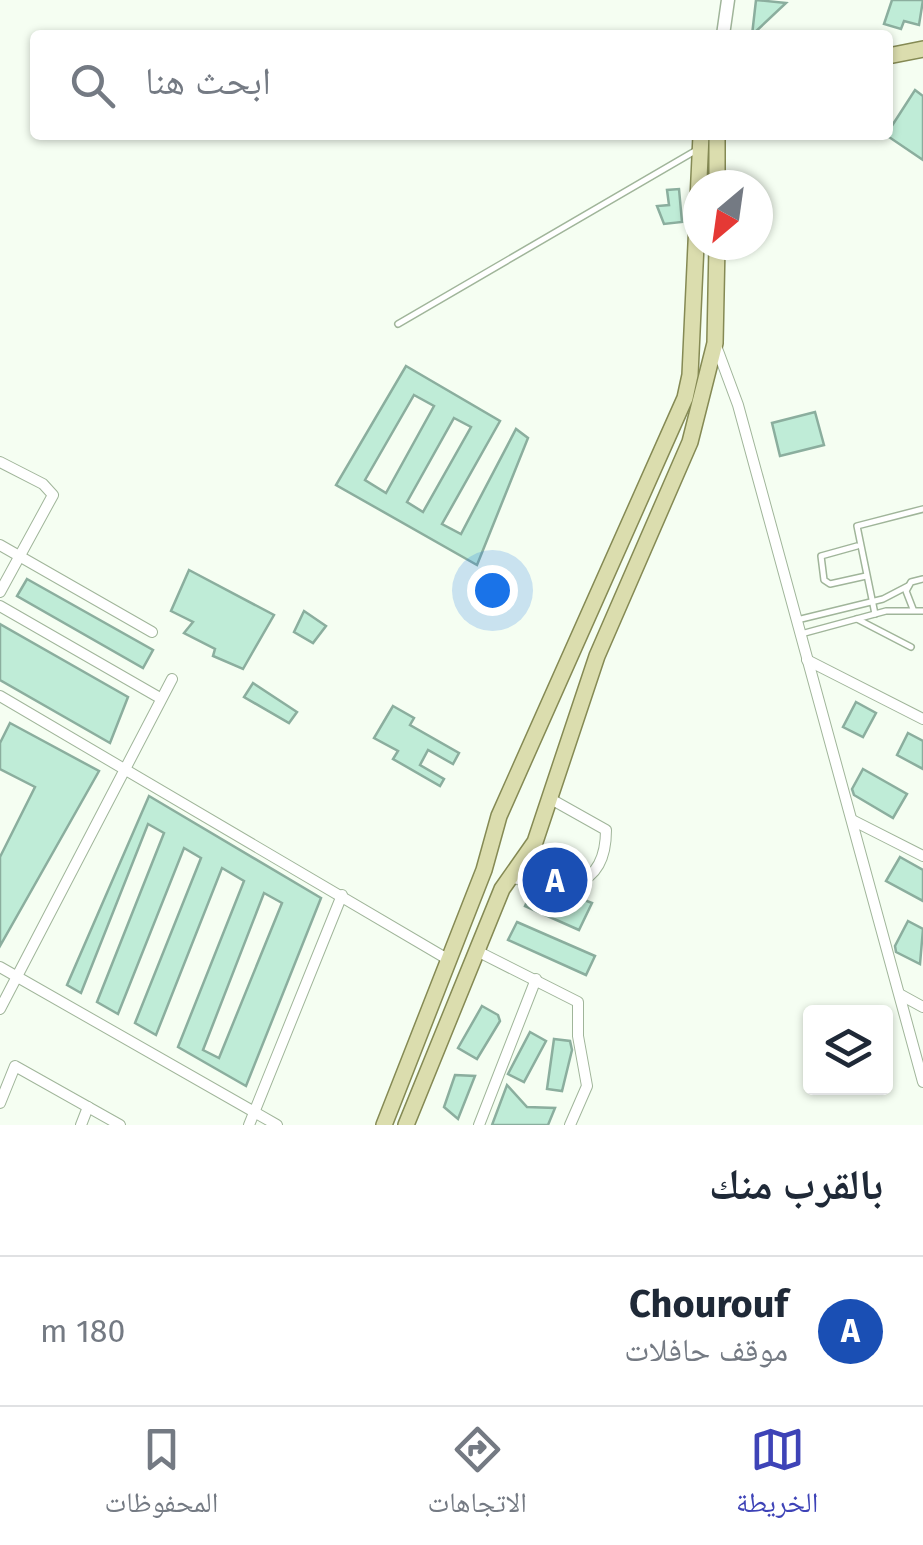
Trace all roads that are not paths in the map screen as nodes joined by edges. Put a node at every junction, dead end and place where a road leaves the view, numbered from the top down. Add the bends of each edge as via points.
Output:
1 (728, 0) edge
2 (724, 30) edge
3 (923, 49) edge
4 (893, 55) edge
5 (709, 140) edge
6 (712, 140) edge
7 (698, 153) junction
8 (715, 170) edge
9 (717, 260) edge
10 (398, 324) dead end
11 (715, 343) junction
12 (0, 462) edge
13 (923, 509) edge
14 (0, 546) edge
15 (858, 546) junction
16 (20, 557) junction
17 (866, 576) junction
18 (923, 579) edge
19 (908, 586) junction
20 (0, 592) edge
21 (872, 602) junction
22 (0, 606) edge
23 (919, 611) edge
24 (875, 614) junction
25 (857, 619) junction
26 (797, 620) junction
27 (152, 632) dead end
28 (800, 634) junction
29 (911, 648) dead end
30 (808, 660) junction
31 (172, 679) dead end
32 (0, 696) edge
33 (160, 698) junction
34 (923, 718) edge
35 (533, 745) junction
36 (564, 754) junction
37 (123, 769) junction
38 (549, 798) junction
39 (852, 820) junction
40 (488, 852) junction
41 (923, 856) edge
42 (516, 872) junction
43 (342, 895) junction
44 (477, 951) junction
45 (449, 960) junction
46 (0, 967) edge
47 (14, 976) junction
48 (536, 979) junction
49 (900, 995) junction
50 (923, 1007) edge
51 (0, 1009) edge
52 (923, 1082) edge
53 (0, 1104) edge
54 (88, 1108) junction
55 (255, 1111) junction
56 (412, 1123) edge
57 (81, 1125) edge
58 (120, 1125) edge
59 (249, 1125) edge
60 (277, 1125) edge
61 (384, 1125) edge
62 (479, 1125) edge
63 (570, 1125) edge

1 - 2 street
3 - 4 main road
5 - 7 main road
6 - 8 main road
7 - 10 lane via 667,164
7 - 35 main road via 685,398
9 - 11 main road
11 - 26 street
11 - 36 main road via 690,442 598,656
12 - 16 street via 54,495
13 - 15 lane via 860,523
14 - 16 street
15 - 17 lane
15 - 17 lane via 821,556 824,580
16 - 20 street
16 - 27 street
17 - 21 lane
18 - 19 lane
19 - 21 lane
19 - 23 lane via 905,597
21 - 24 lane
21 - 26 lane
22 - 33 street
23 - 24 lane
24 - 25 lane
25 - 28 lane
25 - 29 lane
26 - 28 street
28 - 30 street
30 - 34 street
30 - 39 street
31 - 33 street
32 - 37 street
33 - 37 street
35 - 36 main road
35 - 40 main road
36 - 38 main road
37 - 43 street
37 - 47 street
38 - 42 main road via 535,842
38 - 42 street via 606,830 604,859 587,880 567,886 534,886
39 - 41 street
39 - 49 street
40 - 42 main road via 496,866
40 - 45 main road
42 - 44 main road via 502,889
43 - 45 street
43 - 55 street
44 - 48 street
44 - 56 main road
45 - 61 main road
46 - 47 street
47 - 51 street
47 - 55 street
48 - 62 street
48 - 63 street via 578,1002 586,1086
49 - 50 street
49 - 52 street
53 - 54 street via 16,1066
54 - 57 street
54 - 58 street
55 - 59 street
55 - 60 street

